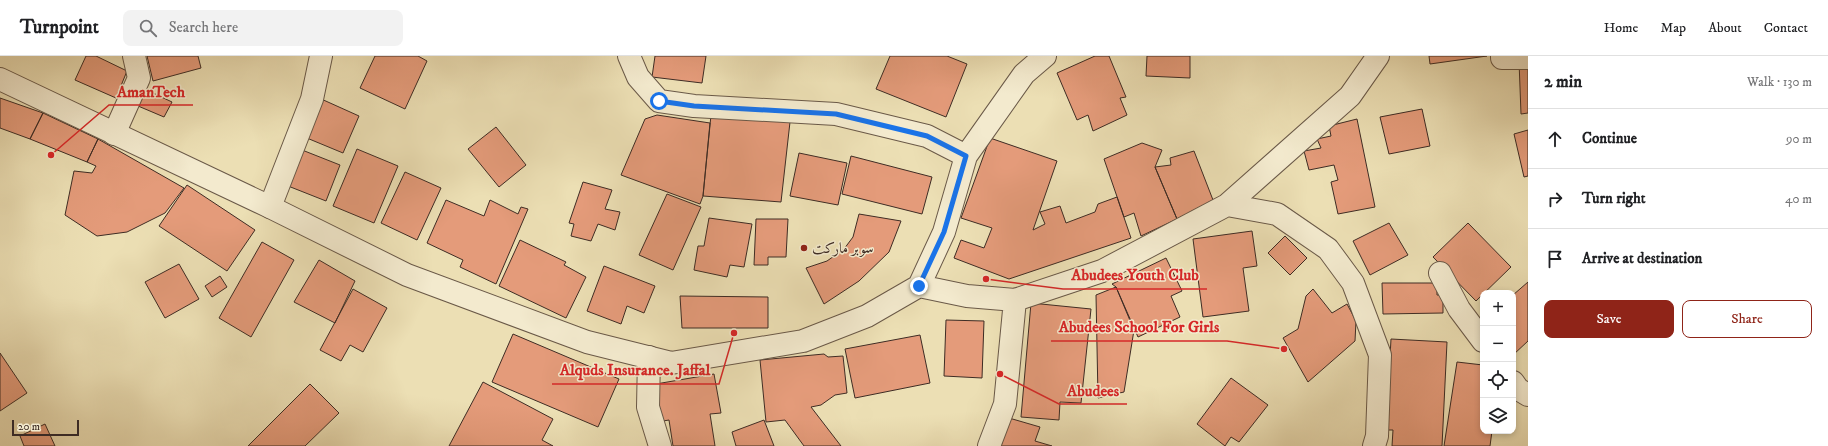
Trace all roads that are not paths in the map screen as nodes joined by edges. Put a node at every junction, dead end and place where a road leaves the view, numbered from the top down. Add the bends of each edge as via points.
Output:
1 (134, 56) edge
2 (321, 56) edge
3 (629, 56) edge
4 (1045, 56) edge
5 (1378, 56) edge
6 (1502, 56) edge
7 (1528, 58) edge
8 (0, 79) edge
9 (114, 134) junction
10 (966, 156) junction
11 (1227, 204) junction
12 (270, 207) junction
13 (1440, 273) dead end
14 (919, 286) junction
15 (1015, 300) junction
16 (1480, 337) edge
17 (648, 357) junction
18 (1516, 386) edge
19 (1528, 395) edge
20 (660, 446) edge
21 (989, 446) edge
22 (1374, 446) edge

1 - 9 street via 139,78
2 - 12 street via 312,99
3 - 10 street via 638,77 659,101 694,106 836,114 927,136
4 - 10 street via 1024,74
5 - 11 street via 1350,96
6 - 7 street
8 - 9 street
9 - 12 street
10 - 14 street via 944,232
11 - 15 street via 1102,271
11 - 22 street via 1277,214 1328,249 1353,283 1380,355 1377,436
12 - 17 street via 407,276 587,342
13 - 16 street via 1459,309
14 - 15 street via 967,296
14 - 17 street via 867,316 803,341 671,363
15 - 21 street via 1005,404
17 - 20 street via 648,407
18 - 19 street

